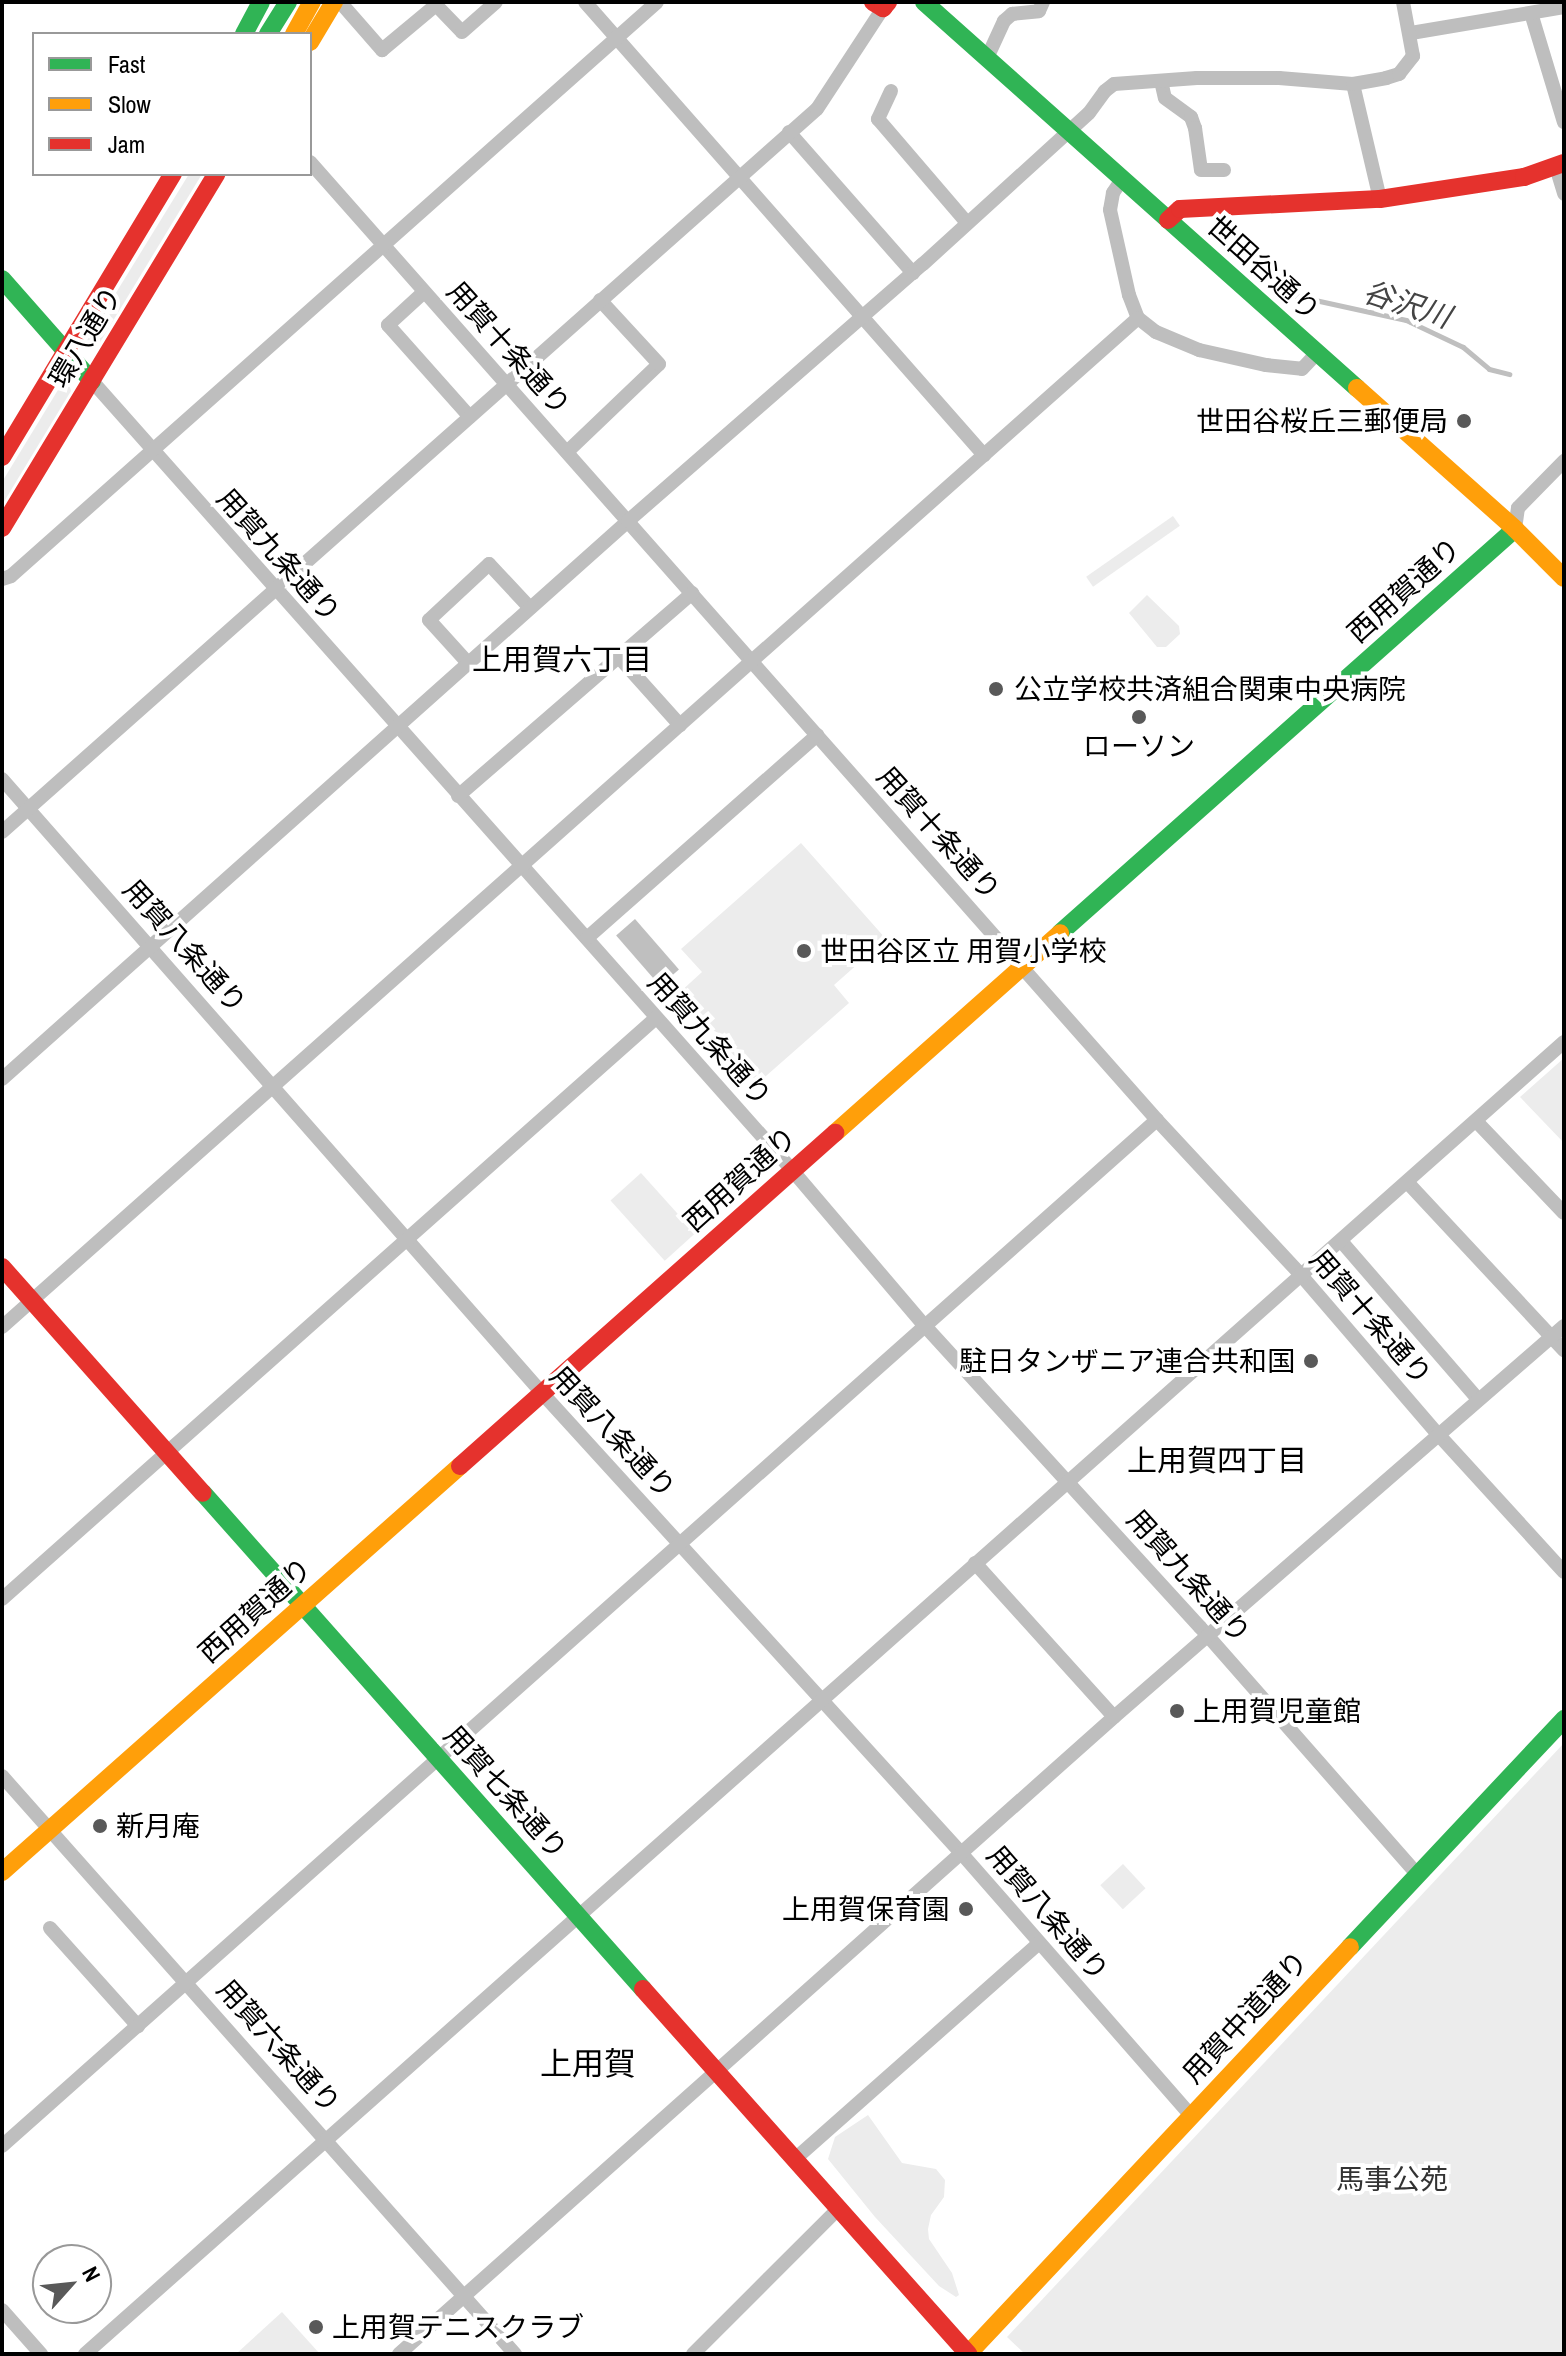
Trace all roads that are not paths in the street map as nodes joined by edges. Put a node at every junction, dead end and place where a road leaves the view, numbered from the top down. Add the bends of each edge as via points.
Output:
1 (261, 2) edge
2 (288, 2) edge
3 (312, 2) edge
4 (334, 2) edge
5 (340, 2) edge
6 (496, 2) edge
7 (585, 2) edge
8 (657, 2) edge
9 (924, 2) edge
10 (1043, 2) edge
11 (1403, 2) edge
12 (1488, 2) edge
13 (881, 4) edge
14 (1564, 7) edge
15 (1531, 13) junction
16 (1490, 19) junction
17 (245, 32) edge
18 (269, 32) edge
19 (295, 32) edge
20 (1411, 33) junction
21 (617, 37) junction
22 (312, 39) edge
23 (987, 58) junction
24 (1161, 81) junction
25 (1353, 84) junction
26 (891, 91) dead end
27 (1564, 122) edge
28 (1069, 129) junction
29 (789, 132) junction
30 (312, 164) edge
31 (1560, 165) edge
32 (1224, 170) dead end
33 (172, 176) edge
34 (739, 176) junction
35 (1123, 178) junction
36 (214, 179) edge
37 (1564, 194) edge
38 (1380, 199) junction
39 (1168, 220) junction
40 (967, 223) junction
41 (384, 246) junction
42 (913, 273) junction
43 (2, 279) edge
44 (424, 292) junction
45 (600, 300) junction
46 (863, 317) junction
47 (1138, 318) junction
48 (66, 351) junction
49 (1317, 353) junction
50 (92, 381) junction
51 (507, 384) junction
52 (470, 417) junction
53 (151, 450) junction
54 (567, 452) junction
55 (984, 455) junction
56 (2, 457) edge
57 (1564, 461) edge
58 (628, 521) junction
59 (2, 528) edge
60 (1515, 529) junction
61 (1564, 578) edge
62 (2, 579) edge
63 (274, 589) junction
64 (692, 593) junction
65 (530, 608) junction
66 (618, 656) junction
67 (752, 661) junction
68 (468, 663) junction
69 (680, 725) junction
70 (398, 726) junction
71 (817, 735) junction
72 (2, 779) edge
73 (458, 796) junction
74 (28, 808) junction
75 (2, 832) edge
76 (522, 866) junction
77 (587, 938) junction
78 (151, 947) junction
79 (1023, 965) junction
80 (656, 1018) junction
81 (1564, 1042) edge
82 (2, 1079) edge
83 (274, 1086) junction
84 (1157, 1120) junction
85 (1476, 1121) junction
86 (792, 1170) junction
87 (1408, 1183) junction
88 (1564, 1213) edge
89 (406, 1240) junction
90 (1341, 1241) junction
91 (2, 1267) edge
92 (1300, 1274) junction
93 (32, 1301) junction
94 (925, 1326) junction
95 (1564, 1326) edge
96 (2, 1327) edge
97 (1551, 1337) junction
98 (1564, 1350) edge
99 (542, 1393) junction
100 (1478, 1399) junction
101 (1437, 1433) junction
102 (167, 1452) junction
103 (1068, 1481) junction
104 (681, 1544) junction
105 (975, 1563) junction
106 (1564, 1572) edge
107 (2, 1599) edge
108 (303, 1605) junction
109 (1208, 1636) junction
110 (820, 1700) junction
111 (1114, 1717) junction
112 (1564, 1719) edge
113 (441, 1759) junction
114 (2, 1776) edge
115 (50, 1829) junction
116 (962, 1854) junction
117 (2, 1872) edge
118 (1417, 1874) junction
119 (578, 1915) junction
120 (50, 1928) dead end
121 (1039, 1943) junction
122 (187, 1982) junction
123 (138, 2026) junction
124 (718, 2071) junction
125 (1191, 2116) junction
126 (327, 2139) junction
127 (2, 2146) edge
128 (795, 2159) junction
129 (839, 2208) junction
130 (464, 2296) junction
131 (2, 2310) edge
132 (41, 2354) edge
133 (85, 2354) edge
134 (399, 2354) edge
135 (515, 2354) edge
136 (693, 2354) edge
137 (968, 2354) edge

1 - 17 street
2 - 18 street
3 - 19 street
4 - 22 street
5 - 6 street via 382,50 436,5 462,32
7 - 21 street
8 - 21 street
9 - 23 street, 世田谷通り
10 - 23 street via 1039,11 1012,14 1004,21
11 - 20 street
12 - 16 street
13 - 29 street via 817,109
14 - 15 street
15 - 16 street
15 - 27 street
16 - 20 street
20 - 25 street via 1413,56 1399,74
21 - 34 street
21 - 41 street
23 - 28 street, 世田谷通り
24 - 25 street via 1279,78
24 - 28 street via 1114,84
24 - 32 street via 1165,98 1191,117 1201,170
25 - 38 street
26 - 40 street via 878,119
28 - 35 street, 世田谷通り
28 - 40 street
29 - 34 street
29 - 42 street
30 - 41 street, 用賀十条通り
31 - 37 street
31 - 38 street via 1524,177
33 - 48 street, 環八通り
34 - 45 street
34 - 46 street
35 - 39 street, 世田谷通り
35 - 47 street via 1110,210
36 - 50 street, 環八通り
38 - 39 street via 1180,209
39 - 49 street, 世田谷通り
40 - 42 street
41 - 44 street, 用賀十条通り
41 - 53 street
42 - 46 street
43 - 48 street
44 - 51 street, 用賀十条通り
44 - 52 street via 388,325
45 - 51 street
45 - 54 street via 659,364
46 - 55 street
46 - 58 street
47 - 49 street via 1156,332 1199,350 1266,365 1302,369
47 - 55 street
48 - 50 street
48 - 56 street, 環八通り
49 - 60 street, 世田谷通り
50 - 53 street, 用賀九条通り
50 - 59 street, 環八通り
51 - 52 street
51 - 54 street, 用賀十条通り
52 - 63 street
53 - 62 street
53 - 63 street, 用賀九条通り
54 - 58 street, 用賀十条通り
55 - 67 street
57 - 60 street via 1518,508
58 - 64 street, 用賀十条通り
58 - 65 street
60 - 61 street, 世田谷通り
60 - 79 street, 西用賀通り
63 - 70 street, 用賀九条通り
63 - 74 street
64 - 66 street
64 - 67 street, 用賀十条通り
65 - 68 street
65 - 68 street via 489,564 429,620
66 - 69 street
66 - 73 street
67 - 69 street
67 - 71 street, 用賀十条通り
68 - 70 street
69 - 76 street
70 - 73 street, 用賀九条通り
70 - 78 street
71 - 77 street
71 - 79 street, 用賀十条通り
72 - 74 street, 用賀八条通り
73 - 76 street, 用賀九条通り
74 - 75 street
74 - 78 street, 用賀八条通り
76 - 77 street, 用賀九条通り
76 - 83 street
77 - 80 street, 用賀九条通り
78 - 82 street
78 - 83 street, 用賀八条通り
79 - 84 street, 用賀十条通り
79 - 86 street, 西用賀通り
80 - 86 street, 用賀九条通り
80 - 89 street
81 - 85 street
83 - 89 street, 用賀八条通り
83 - 93 street
84 - 92 street, 用賀十条通り
84 - 94 street
85 - 87 street
85 - 88 street
86 - 94 street, 用賀九条通り
86 - 99 street, 西用賀通り
87 - 90 street
87 - 97 street
89 - 99 street, 用賀八条通り
89 - 102 street
90 - 92 street
90 - 100 street
91 - 93 street, 用賀七条通り
92 - 101 street, 用賀十条通り
92 - 103 street
93 - 96 street
93 - 102 street, 用賀七条通り
94 - 103 street, 用賀九条通り
94 - 104 street
95 - 97 street
97 - 98 street
97 - 100 street
99 - 104 street, 用賀八条通り
99 - 108 street, 西用賀通り
100 - 101 street
101 - 106 street, 用賀十条通り
101 - 109 street
102 - 107 street
102 - 108 street, 用賀七条通り
103 - 105 street
103 - 109 street, 用賀九条通り
104 - 110 street, 用賀八条通り
104 - 113 street
105 - 110 street
105 - 111 street
108 - 113 street, 用賀七条通り
108 - 115 street, 西用賀通り
109 - 111 street
109 - 118 street, 用賀九条通り
110 - 116 street, 用賀八条通り
110 - 119 street
111 - 116 street
112 - 118 street, 用賀中道通り
113 - 119 street, 用賀七条通り
113 - 122 street
114 - 115 street, 用賀六条通り
115 - 117 street, 西用賀通り
115 - 122 street, 用賀六条通り
116 - 121 street, 用賀八条通り
116 - 124 street
118 - 125 street, 用賀中道通り
119 - 124 street, 用賀七条通り
119 - 126 street
120 - 123 street
121 - 125 street, 用賀八条通り
121 - 128 street
122 - 123 street
122 - 126 street, 用賀六条通り
123 - 127 street
124 - 128 street, 用賀七条通り
124 - 130 street
125 - 137 street, 用賀中道通り
126 - 130 street, 用賀六条通り
126 - 133 street
128 - 129 street, 用賀七条通り
129 - 136 street
129 - 137 street, 用賀七条通り
130 - 134 street
130 - 135 street, 用賀六条通り
131 - 132 street

